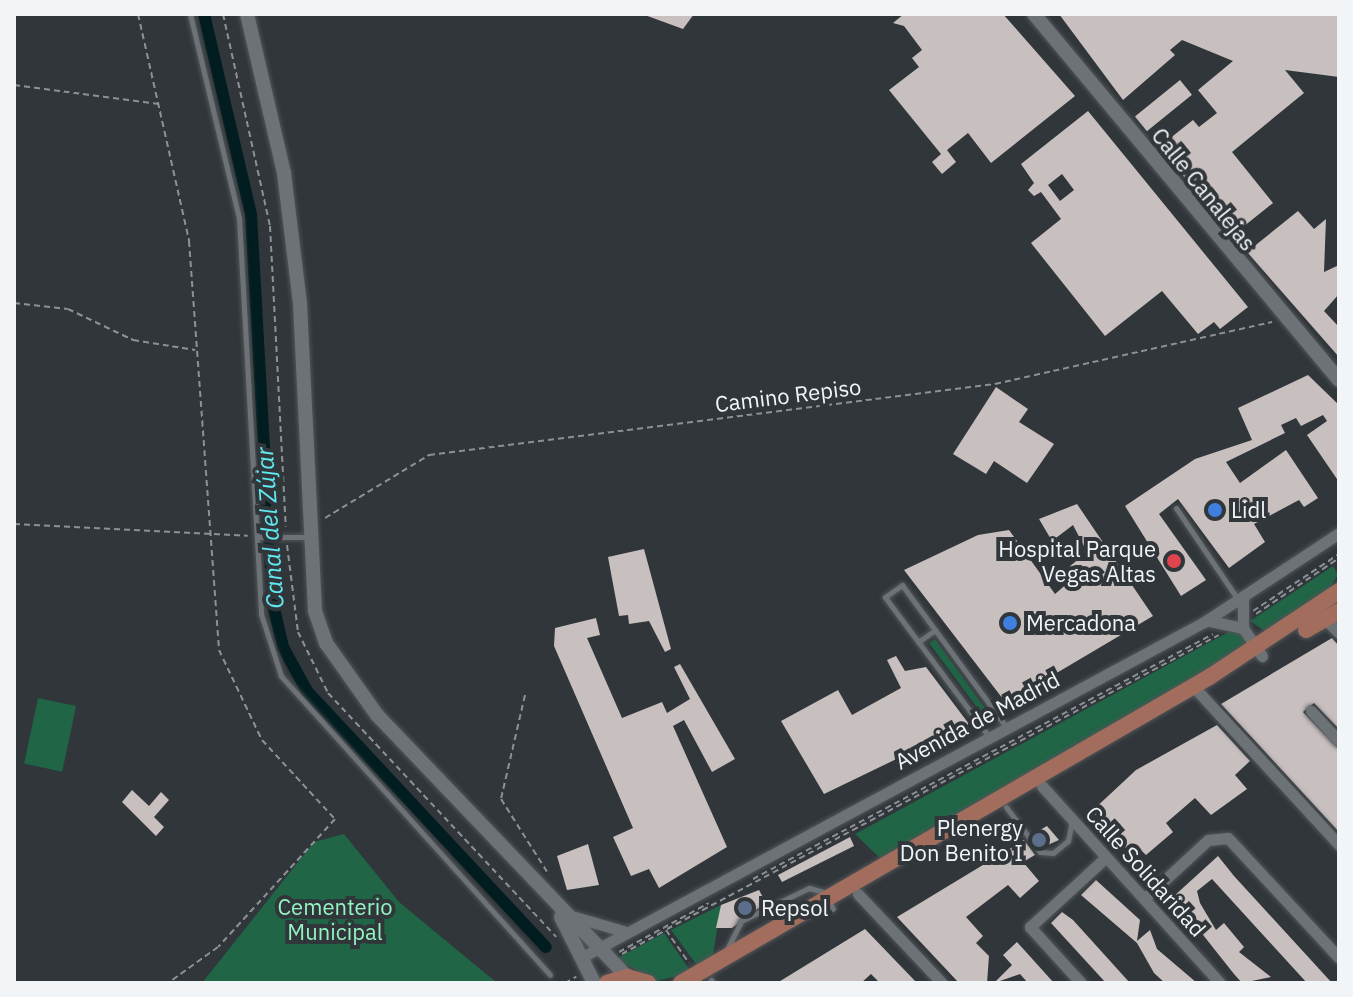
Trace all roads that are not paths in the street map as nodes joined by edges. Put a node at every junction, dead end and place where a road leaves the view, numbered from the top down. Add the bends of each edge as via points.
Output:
1 (190, 14) edge
2 (247, 14) edge
3 (1036, 16) edge
4 (1339, 380) edge
5 (1176, 508) dead end
6 (1339, 533) edge
7 (257, 537) junction
8 (312, 538) junction
9 (1339, 591) edge
10 (1240, 597) junction
11 (1332, 615) edge
12 (1204, 622) junction
13 (1239, 624) junction
14 (935, 630) junction
15 (1339, 633) edge
16 (918, 642) junction
17 (1259, 652) junction
18 (1195, 690) junction
19 (1311, 711) dead end
20 (1008, 729) junction
21 (991, 739) junction
22 (1339, 741) edge
23 (1042, 786) junction
24 (1006, 807) junction
25 (1072, 820) junction
26 (1339, 845) edge
27 (1105, 858) junction
28 (544, 894) junction
29 (858, 894) junction
30 (1144, 899) junction
31 (832, 905) junction
32 (627, 931) junction
33 (607, 954) junction
34 (586, 955) junction
35 (1339, 958) edge
36 (723, 963) junction
37 (550, 975) dead end
38 (589, 975) edge
39 (627, 977) junction
40 (707, 981) edge
41 (939, 982) edge
42 (607, 983) edge
43 (648, 983) edge
44 (681, 983) edge
45 (1081, 983) edge
46 (1220, 983) edge

1 - 7 lane via 239,218
2 - 8 street via 284,173
3 - 4 street, Calle Canalejas via 1280,317
5 - 10 lane
6 - 10 street, Avenida de Madrid
7 - 8 lane
7 - 37 lane via 261,614 281,676
8 - 28 street via 315,611 338,664
9 - 17 main road
10 - 12 street, Avenida de Madrid
10 - 13 street
11 - 15 street
11 - 17 main road
12 - 13 street
12 - 20 street, Avenida de Madrid
13 - 17 street
14 - 16 lane
14 - 16 lane via 902,585 885,597
14 - 20 lane
16 - 21 lane
17 - 18 main road
18 - 23 main road
18 - 26 street
18 - 31 main road
19 - 22 street
20 - 21 street, Avenida de Madrid
21 - 32 street, Avenida de Madrid
23 - 24 main road
23 - 25 street, Calle Solidaridad
24 - 25 lane via 1040,852 1053,853 1068,841
24 - 29 main road
25 - 27 street, Calle Solidaridad
27 - 30 street, Calle Solidaridad
27 - 45 street via 1030,927
28 - 32 street via 596,928
28 - 33 street
28 - 34 street
29 - 31 main road
29 - 41 street
30 - 35 street via 1208,840 1228,838
30 - 46 street, Calle Solidaridad
31 - 36 main road
31 - 36 lane via 809,888 741,921
31 - 40 main road
32 - 33 street
33 - 34 street
33 - 39 street
34 - 38 street
36 - 40 main road
39 - 42 main road
39 - 43 main road
40 - 44 main road

